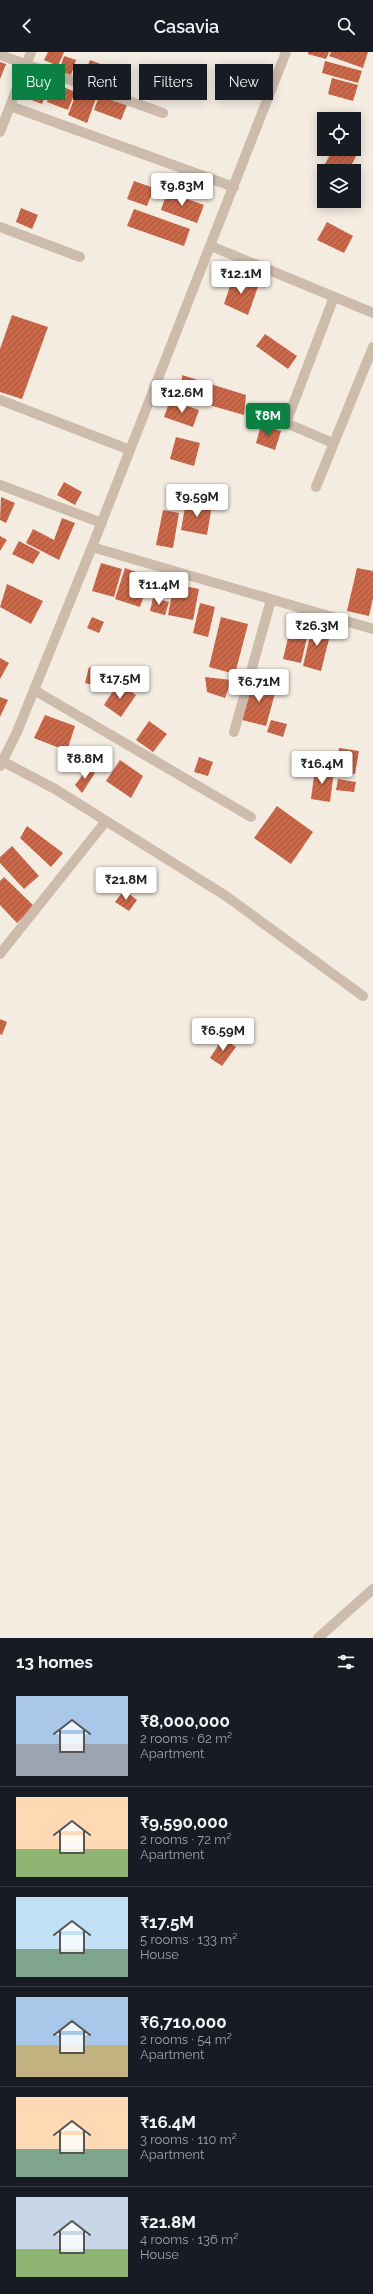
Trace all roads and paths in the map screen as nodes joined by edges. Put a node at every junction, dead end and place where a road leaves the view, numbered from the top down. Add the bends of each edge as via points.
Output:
1 (31, 52) edge
2 (286, 52) edge
3 (0, 55) edge
4 (26, 64) joint
5 (65, 78) edge
6 (12, 100) edge
7 (10, 106) junction
8 (163, 113) dead end
9 (0, 132) edge
10 (234, 187) junction
11 (0, 227) edge
12 (210, 246) junction
13 (80, 257) dead end
14 (334, 297) junction
15 (373, 313) edge
16 (373, 346) edge
17 (0, 400) edge
18 (333, 444) junction
19 (130, 450) junction
20 (0, 485) edge
21 (316, 487) dead end
22 (102, 523) junction
23 (92, 547) junction
24 (271, 600) junction
25 (373, 629) edge
26 (34, 690) junction
27 (234, 732) dead end
28 (1, 762) edge
29 (251, 817) dead end
30 (106, 821) junction
31 (0, 954) edge
32 (363, 996) dead end
33 (373, 1589) edge
34 (318, 1638) edge

1 - 4 street
2 - 10 street
3 - 4 street
5 - 8 street
6 - 7 street
7 - 9 street
7 - 10 street
10 - 12 street
11 - 13 street
12 - 14 street
12 - 19 street
14 - 15 street
14 - 18 street via 286,423
16 - 18 street
17 - 19 street
18 - 21 street
19 - 22 street
20 - 22 street
22 - 23 street
23 - 24 street
23 - 26 street
24 - 25 street
24 - 27 street
26 - 28 street
26 - 29 street
28 - 30 street via 55,789
30 - 31 street
30 - 32 street via 226,896
33 - 34 street

